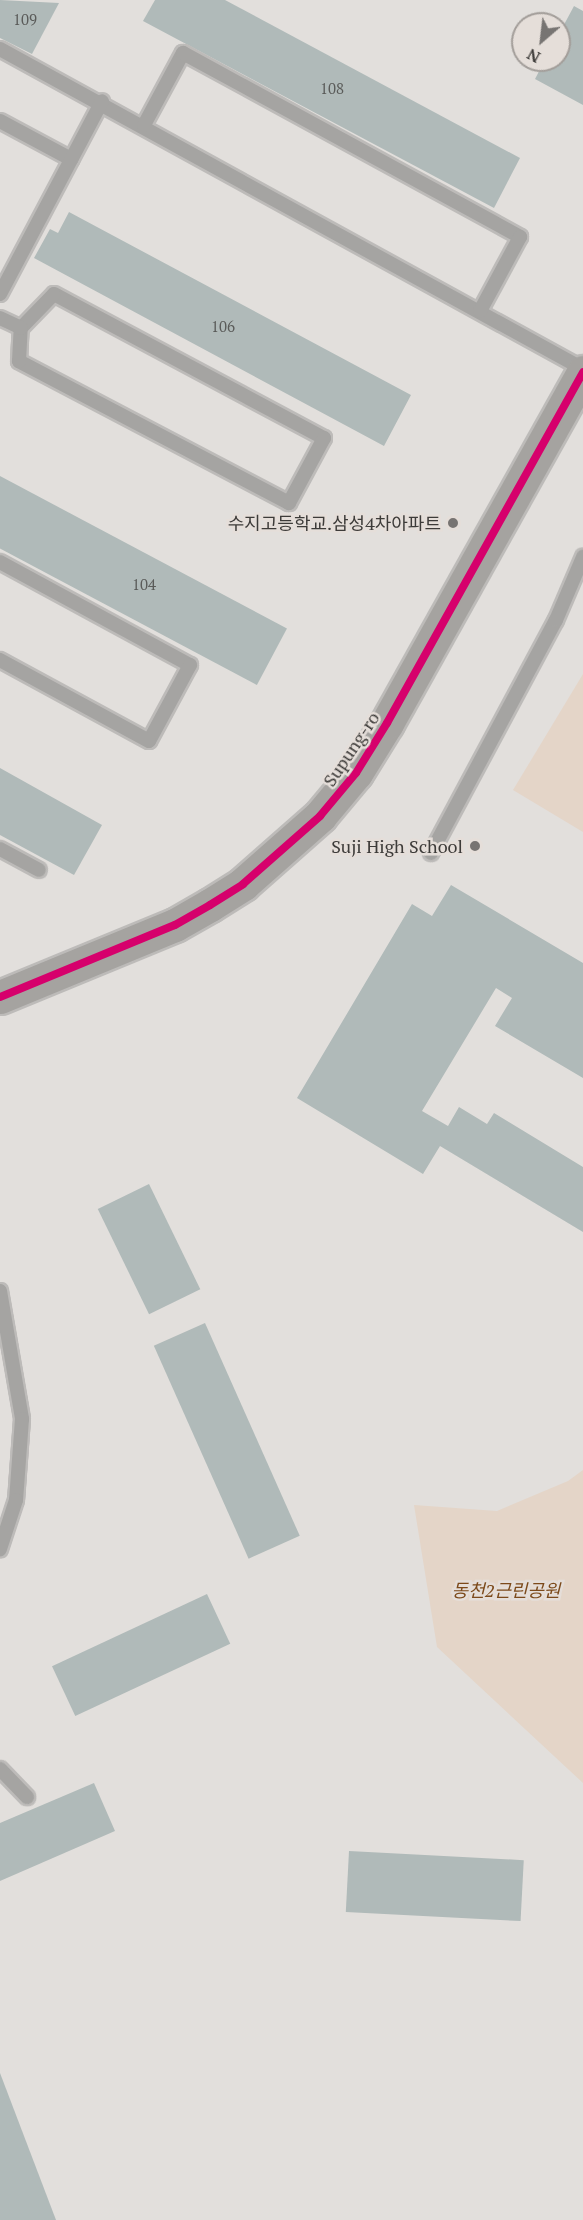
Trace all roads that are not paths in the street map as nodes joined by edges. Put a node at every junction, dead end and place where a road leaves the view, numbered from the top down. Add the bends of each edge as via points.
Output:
1 (0, 49) edge
2 (102, 101) junction
3 (0, 121) edge
4 (144, 125) junction
5 (71, 159) junction
6 (0, 294) edge
7 (480, 311) junction
8 (0, 318) edge
9 (21, 328) junction
10 (580, 384) edge
11 (583, 557) edge
12 (0, 562) edge
13 (0, 660) edge
14 (0, 849) edge
15 (431, 853) dead end
16 (39, 870) dead end
17 (0, 997) edge
18 (0, 1291) edge
19 (0, 1549) edge
20 (0, 1769) edge
21 (27, 1797) dead end

1 - 2 lane
2 - 4 lane
2 - 5 lane
3 - 5 lane
4 - 7 lane
4 - 7 lane via 183,53 520,237
5 - 6 lane
7 - 10 lane
8 - 9 lane
9 - 9 lane via 19,361 289,503 324,438 54,294
10 - 17 street, Supung-ro via 387,723 356,773 320,816 243,885 184,920
11 - 15 lane via 556,620
12 - 13 lane via 190,665 149,741
14 - 16 lane
18 - 19 lane via 22,1419 16,1500
20 - 21 lane

